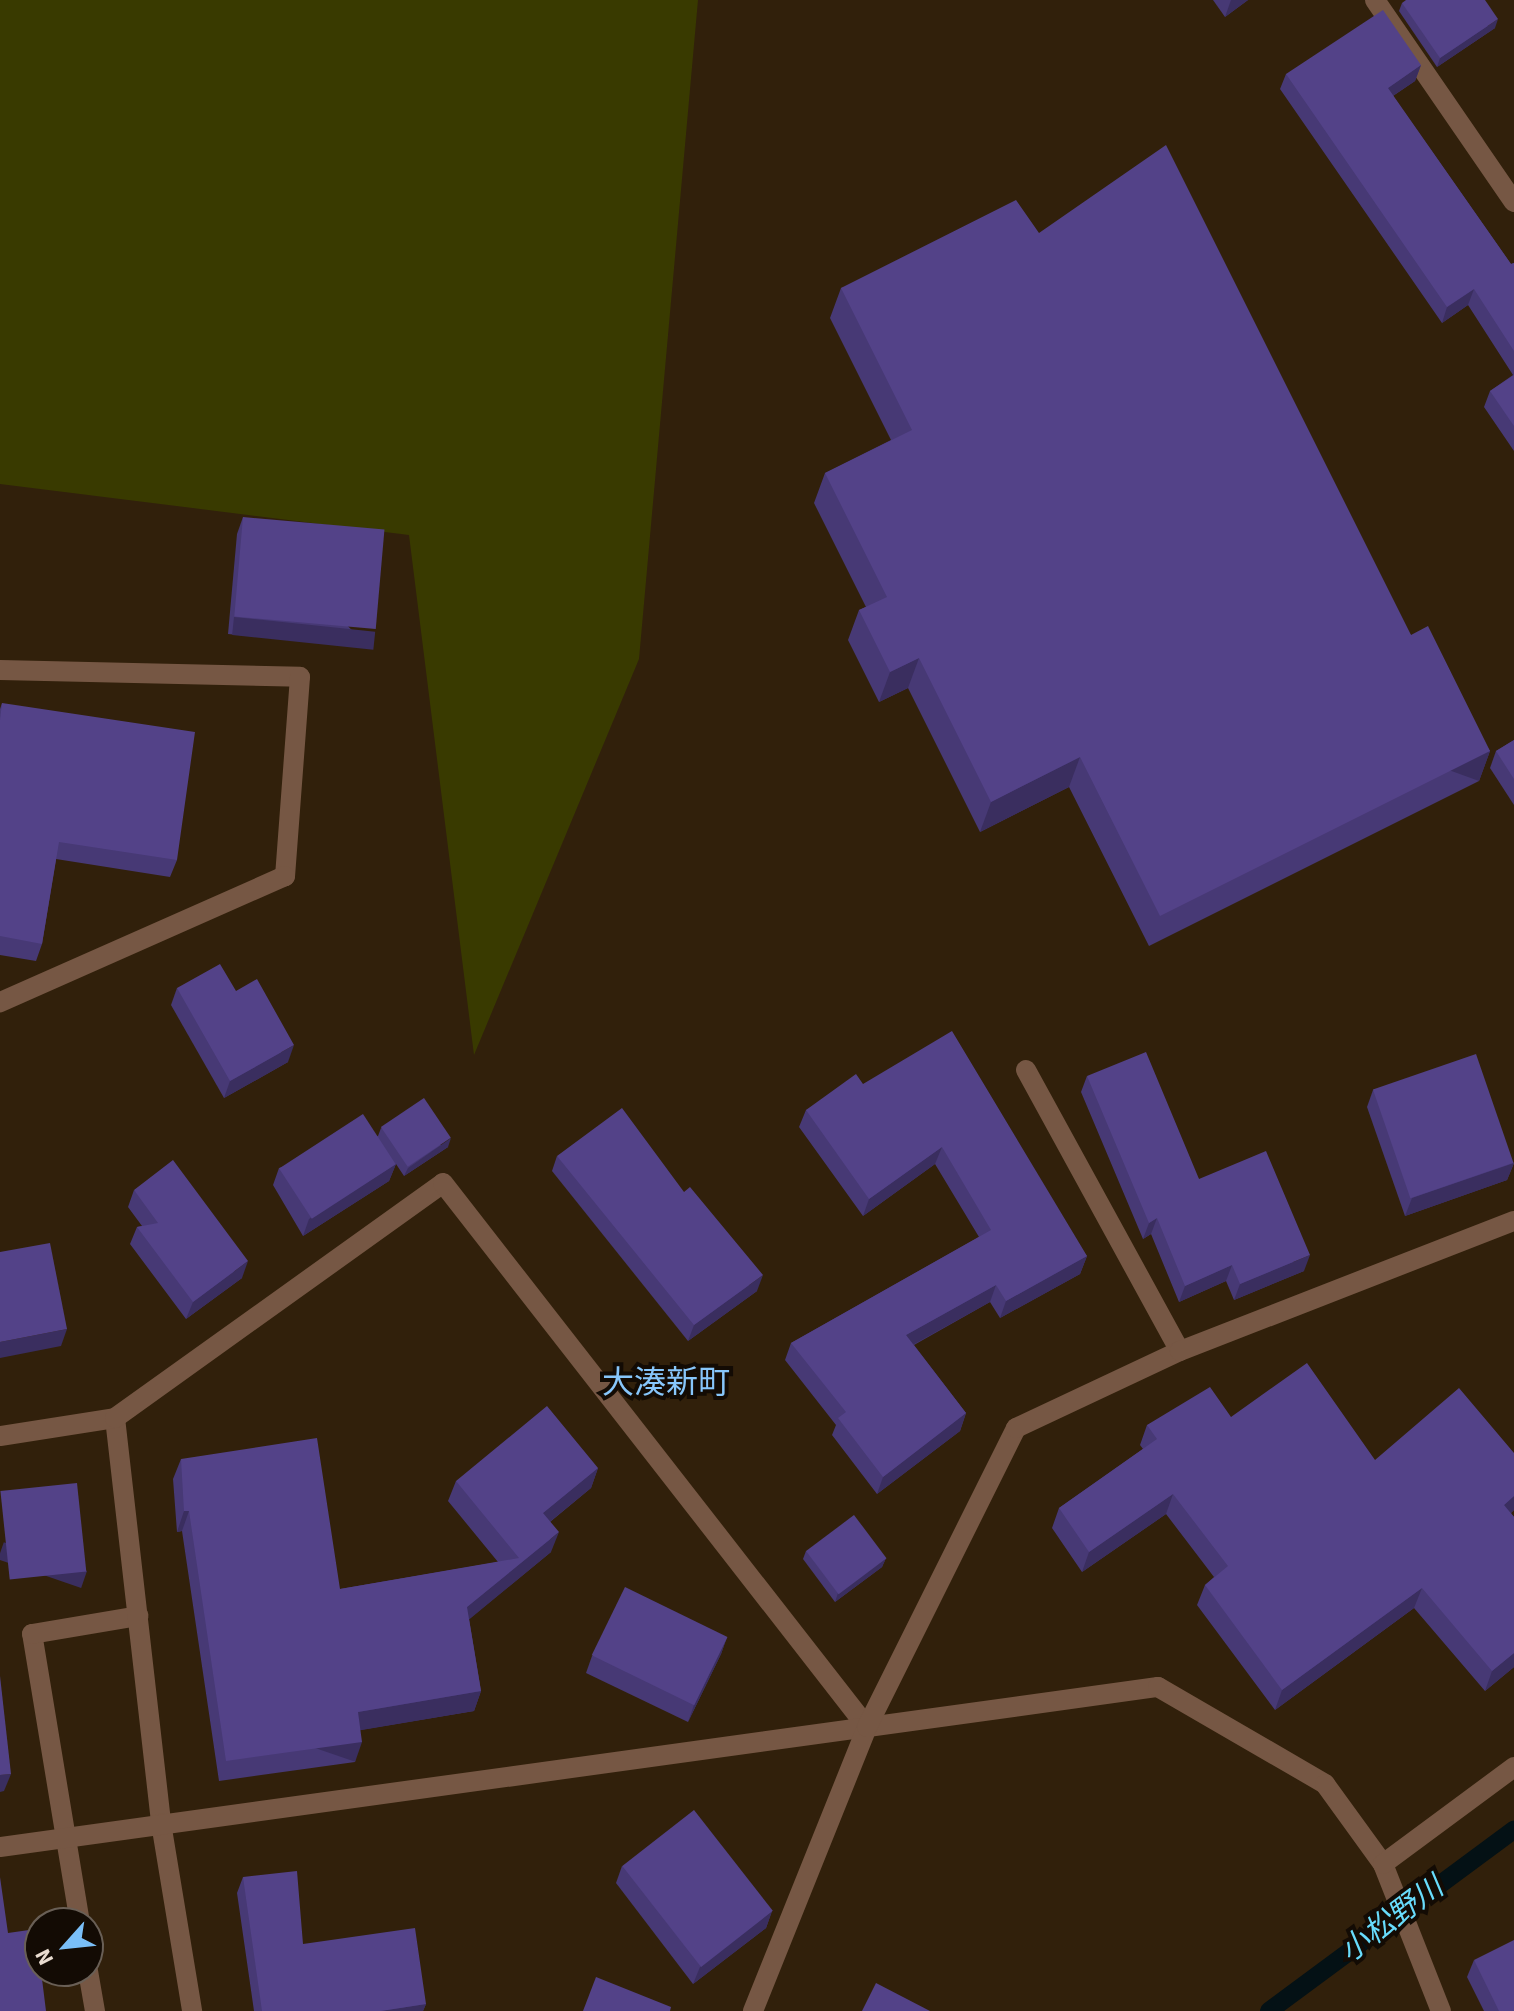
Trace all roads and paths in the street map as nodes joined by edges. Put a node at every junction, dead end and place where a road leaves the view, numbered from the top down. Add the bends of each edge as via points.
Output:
1 (1375, 0) edge
2 (1514, 202) edge
3 (0, 670) edge
4 (0, 1002) edge
5 (1026, 1070) dead end
6 (1514, 1221) edge
7 (1180, 1351) junction
8 (115, 1418) junction
9 (0, 1436) edge
10 (138, 1616) junction
11 (867, 1727) junction
12 (1514, 1767) edge
13 (161, 1823) junction
14 (66, 1837) junction
15 (0, 1847) edge
16 (1383, 1864) junction
17 (77, 1907) edge
18 (91, 1987) edge
19 (95, 2011) edge
20 (192, 2011) edge
21 (753, 2011) edge
22 (1441, 2011) edge

1 - 2 street
3 - 4 street via 300,677 285,876
5 - 7 street
6 - 7 street
7 - 11 street via 1016,1428
8 - 9 street
8 - 10 street
8 - 11 street via 443,1183
10 - 13 street
10 - 14 street via 32,1634
11 - 13 street
11 - 16 street via 1158,1687 1325,1784
11 - 21 street
12 - 16 street
13 - 14 street
13 - 20 street
14 - 15 street
14 - 17 street
16 - 22 street
18 - 19 street

